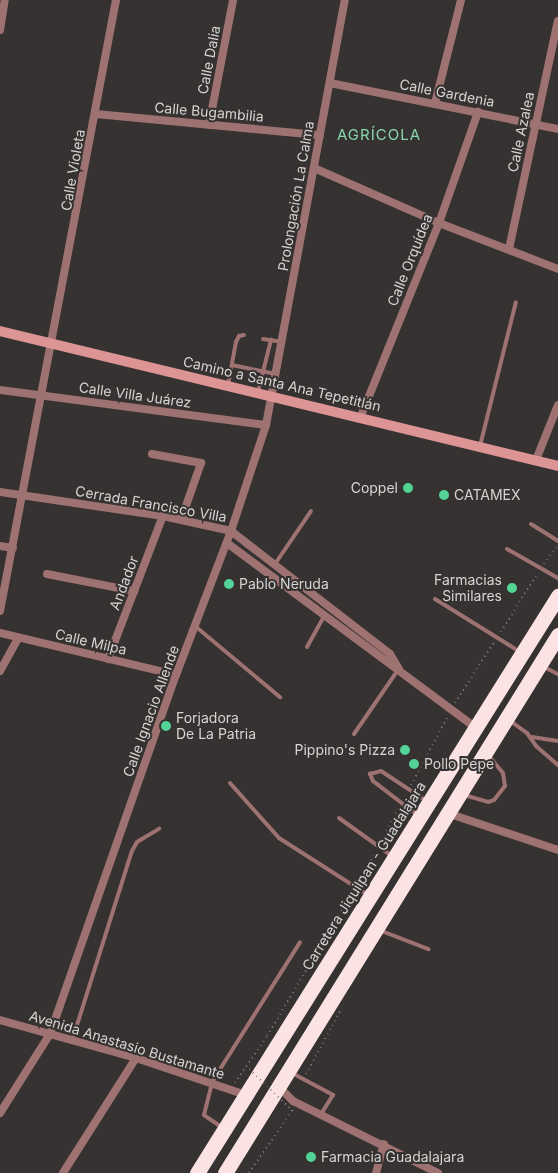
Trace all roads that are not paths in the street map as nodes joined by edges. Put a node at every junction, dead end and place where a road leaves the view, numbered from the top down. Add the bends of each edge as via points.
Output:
1 (5, 0) edge
2 (116, 0) edge
3 (233, 0) edge
4 (345, 0) edge
5 (461, 0) edge
6 (558, 21) edge
7 (0, 30) edge
8 (330, 83) junction
9 (435, 103) junction
10 (478, 112) junction
11 (96, 114) junction
12 (536, 124) junction
13 (209, 125) junction
14 (558, 129) edge
15 (320, 135) junction
16 (314, 168) junction
17 (439, 223) junction
18 (509, 249) junction
19 (558, 269) edge
20 (516, 302) dead end
21 (0, 330) edge
22 (244, 335) dead end
23 (263, 339) dead end
24 (271, 340) junction
25 (282, 343) junction
26 (53, 344) junction
27 (232, 365) junction
28 (263, 372) junction
29 (276, 374) junction
30 (228, 385) junction
31 (0, 390) edge
32 (258, 393) junction
33 (44, 396) junction
34 (272, 396) junction
35 (558, 405) edge
36 (360, 416) junction
37 (266, 425) junction
38 (480, 446) junction
39 (152, 454) dead end
40 (536, 460) junction
41 (558, 466) edge
42 (0, 492) edge
43 (23, 495) junction
44 (311, 511) dead end
45 (163, 516) junction
46 (182, 520) junction
47 (531, 524) dead end
48 (231, 531) junction
49 (558, 541) edge
50 (227, 543) junction
51 (0, 546) edge
52 (12, 548) junction
53 (507, 549) dead end
54 (274, 564) junction
55 (46, 574) dead end
56 (558, 578) edge
57 (134, 591) junction
58 (558, 596) edge
59 (434, 599) dead end
60 (0, 611) edge
61 (324, 616) junction
62 (195, 626) junction
63 (0, 633) edge
64 (558, 635) edge
65 (18, 638) junction
66 (307, 647) dead end
67 (522, 653) junction
68 (108, 659) junction
69 (539, 665) junction
70 (399, 669) junction
71 (0, 671) edge
72 (558, 674) edge
73 (176, 675) junction
74 (280, 697) dead end
75 (506, 718) junction
76 (476, 728) junction
77 (354, 734) dead end
78 (532, 737) junction
79 (558, 741) edge
80 (485, 752) junction
81 (558, 765) edge
82 (230, 783) dead end
83 (460, 793) junction
84 (429, 802) junction
85 (447, 813) junction
86 (420, 817) junction
87 (339, 818) dead end
88 (159, 829) dead end
89 (558, 850) edge
90 (394, 857) junction
91 (370, 896) junction
92 (376, 929) junction
93 (300, 942) dead end
94 (428, 949) dead end
95 (0, 1020) edge
96 (50, 1034) junction
97 (72, 1041) junction
98 (136, 1058) junction
99 (288, 1071) junction
100 (212, 1082) junction
101 (279, 1087) junction
102 (246, 1095) junction
103 (0, 1113) edge
104 (321, 1114) junction
105 (225, 1129) junction
106 (384, 1144) junction
107 (63, 1173) edge
108 (197, 1173) edge
109 (225, 1173) edge
110 (376, 1173) edge
111 (438, 1173) edge

1 - 7 street
2 - 11 street, Calle Violeta
3 - 13 street, Calle Dalia
4 - 8 street, Prolongación La Calma
5 - 9 street
6 - 12 street, Calle Azalea
8 - 9 street, Calle Gardenia
8 - 15 street, Prolongación La Calma
9 - 10 street, Calle Gardenia
10 - 12 street, Calle Gardenia
10 - 17 street, Calle Orquídea
11 - 13 street, Calle Bugambilia
11 - 26 street, Calle Violeta
12 - 14 street, Calle Gardenia
12 - 18 street, Calle Azalea
13 - 15 street, Calle Bugambilia
15 - 16 street, Prolongación La Calma
16 - 17 street
16 - 25 street, Prolongación La Calma
17 - 18 street
17 - 36 street, Calle Orquídea
18 - 19 street
20 - 38 lane
21 - 26 street, Camino a Santa Ana Tepetitlán
22 - 27 lane via 238,336
23 - 24 lane
24 - 25 lane
24 - 28 lane
25 - 29 street, Prolongación La Calma
26 - 30 street, Camino a Santa Ana Tepetitlán
26 - 33 street, Calle Violeta
27 - 28 lane
27 - 30 lane
28 - 29 lane
28 - 32 lane
29 - 34 street, Prolongación La Calma
30 - 32 street, Camino a Santa Ana Tepetitlán
31 - 33 street, Calle Villa Juárez
32 - 34 street, Camino a Santa Ana Tepetitlán
33 - 37 street, Calle Villa Juárez
33 - 43 street, Calle Violeta
34 - 36 street, Camino a Santa Ana Tepetitlán
34 - 37 street, Calle Ignacio Allende
35 - 40 street
36 - 38 street, Camino a Santa Ana Tepetitlán
37 - 48 street, Calle Ignacio Allende
38 - 40 street, Camino a Santa Ana Tepetitlán
39 - 46 street via 201,463
40 - 41 street, Camino a Santa Ana Tepetitlán
42 - 43 street, Cerrada Francisco Villa
43 - 45 street, Cerrada Francisco Villa
43 - 52 street, Calle Violeta
44 - 54 lane
45 - 46 street, Cerrada Francisco Villa
45 - 57 street, Andador
46 - 48 street, Cerrada Francisco Villa
47 - 49 lane
48 - 50 street, Calle Ignacio Allende
48 - 54 street, Cerrada Francisco Villa
50 - 61 street, Cerrada Francisco Villa
50 - 62 street, Calle Ignacio Allende
51 - 52 street
52 - 60 street, Calle Violeta
53 - 56 lane
54 - 70 street, Cerrada Francisco Villa via 390,654
55 - 57 street
57 - 68 street, Andador
58 - 67 highway, Carretera Jiquilpan - Guadalajara
59 - 67 lane
61 - 66 lane
61 - 70 street, Cerrada Francisco Villa via 385,663
62 - 73 street, Calle Ignacio Allende
62 - 74 lane
63 - 65 street, Calle Milpa
64 - 69 highway
65 - 68 street, Calle Milpa
65 - 71 street
67 - 76 highway, Carretera Jiquilpan - Guadalajara
68 - 73 street, Calle Milpa
69 - 72 lane
69 - 75 highway
70 - 76 street, Cerrada Francisco Villa
70 - 77 lane
73 - 96 street, Calle Ignacio Allende
75 - 78 lane
75 - 80 highway
76 - 84 highway, Carretera Jiquilpan - Guadalajara
78 - 79 lane
78 - 81 lane via 536,746
80 - 83 highway
80 - 83 lane via 503,773 505,786 494,800 488,802
82 - 91 lane via 279,838
83 - 85 highway
84 - 86 highway, Carretera Jiquilpan - Guadalajara
84 - 86 lane via 381,770 370,774 373,781
85 - 89 street
85 - 92 highway
86 - 90 highway, Carretera Jiquilpan - Guadalajara
87 - 90 lane
88 - 97 lane via 142,838 132,851
90 - 91 highway, Carretera Jiquilpan - Guadalajara
91 - 102 highway, Carretera Jiquilpan - Guadalajara
92 - 94 lane
92 - 99 highway
93 - 100 lane
95 - 96 street, Avenida Anastasio Bustamante
96 - 97 street, Avenida Anastasio Bustamante
96 - 103 street, Calle Ignacio Allende
97 - 98 street, Avenida Anastasio Bustamante
98 - 100 street, Avenida Anastasio Bustamante
98 - 107 street
99 - 101 highway
99 - 104 lane via 333,1095
100 - 102 street, Avenida Anastasio Bustamante
100 - 105 lane via 204,1115
101 - 104 street via 293,1101
101 - 109 highway
102 - 105 highway, Carretera Jiquilpan - Guadalajara
104 - 106 street
105 - 108 highway, Carretera Jiquilpan - Guadalajara
106 - 110 street
106 - 111 street

